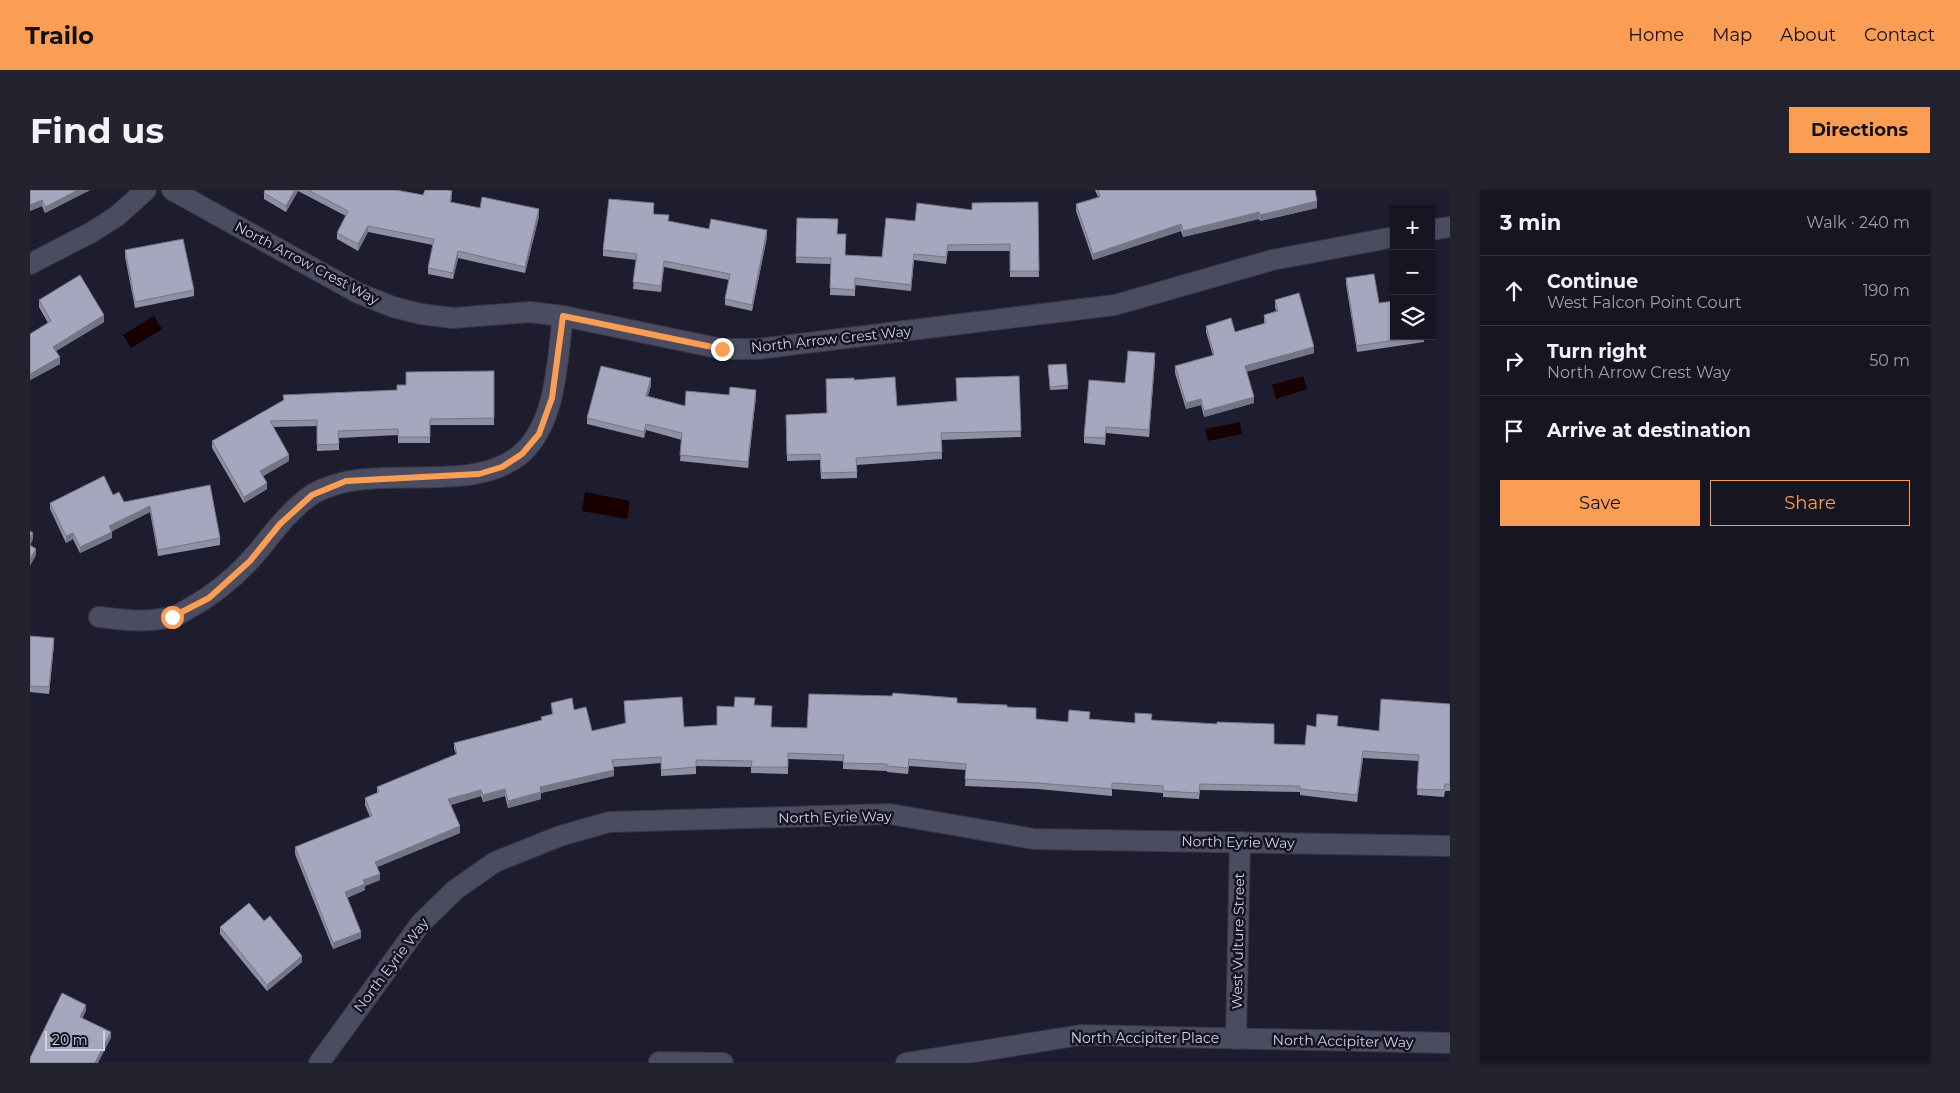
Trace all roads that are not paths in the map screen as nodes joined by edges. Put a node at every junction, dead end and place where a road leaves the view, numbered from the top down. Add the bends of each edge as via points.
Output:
1 (146, 190) edge
2 (172, 190) edge
3 (1450, 227) edge
4 (1435, 229) edge
5 (1390, 238) edge
6 (30, 264) edge
7 (563, 316) junction
8 (99, 617) dead end
9 (1240, 842) junction
10 (1450, 846) edge
11 (1236, 1039) junction
12 (1450, 1043) edge
13 (659, 1062) edge
14 (319, 1063) edge
15 (723, 1063) edge
16 (906, 1063) edge

1 - 6 street via 117,216 92,232
2 - 7 street, North Arrow Crest Way via 358,293 393,307 453,318 530,312
3 - 4 street
5 - 7 street, North Arrow Crest Way via 1272,260 1115,305 758,349 722,349
7 - 8 street via 552,398 539,434 522,454 502,467 479,474 346,481 312,495 280,524 250,561 209,598 172,617 136,621
9 - 10 street, North Eyrie Way
9 - 11 street, West Vulture Street
9 - 14 street, North Eyrie Way via 1034,839 890,814 610,822 560,836 495,862 455,890 420,922
11 - 12 street, North Accipiter Way
11 - 16 street, North Accipiter Place via 1081,1035
13 - 15 street

